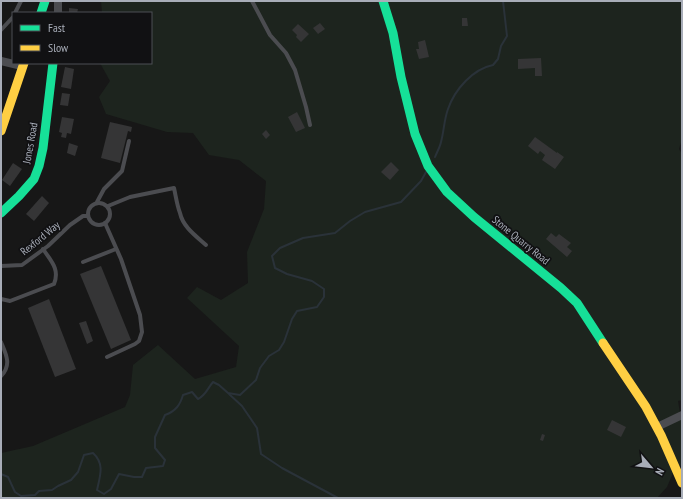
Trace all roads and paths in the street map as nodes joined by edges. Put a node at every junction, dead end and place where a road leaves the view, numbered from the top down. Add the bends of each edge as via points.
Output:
1 (21, 1) edge
2 (45, 1) edge
3 (58, 1) edge
4 (252, 1) edge
5 (382, 1) edge
6 (16, 12) edge
7 (41, 12) edge
8 (58, 12) edge
9 (12, 18) edge
10 (1, 30) edge
11 (1, 60) edge
12 (12, 62) edge
13 (53, 64) edge
14 (23, 65) edge
15 (310, 125) dead end
16 (1, 131) edge
17 (129, 141) dead end
18 (97, 202) junction
19 (108, 206) junction
20 (1, 213) edge
21 (88, 216) junction
22 (105, 223) junction
23 (206, 245) dead end
24 (43, 249) junction
25 (116, 249) junction
26 (83, 262) dead end
27 (1, 266) edge
28 (1, 299) edge
29 (1, 342) edge
30 (107, 356) dead end
31 (1, 376) edge
32 (682, 415) edge
33 (657, 427) junction
34 (682, 483) edge

1 - 6 lane
2 - 7 street
3 - 8 street
4 - 15 lane via 270,35 286,53 295,70
5 - 33 street, Stone Quarry Road via 415,134 428,166 447,192 474,217 576,303
9 - 10 lane
11 - 12 street
13 - 20 street, Jones Road via 39,166 34,179
14 - 16 street
17 - 18 lane via 122,171 104,189
18 - 19 lane
18 - 21 lane via 92,205
19 - 22 lane via 110,217
19 - 23 lane via 130,197 174,188 180,215 190,231
21 - 22 lane via 96,224
21 - 24 lane, Rexford Way via 83,216 70,225
22 - 25 lane
24 - 27 lane, Rexford Way via 22,265
24 - 28 lane via 56,272 54,284 10,301
25 - 26 lane
25 - 30 lane via 140,315 142,332 135,344
29 - 31 lane via 8,366
32 - 33 street
33 - 34 street, Stone Quarry Road

